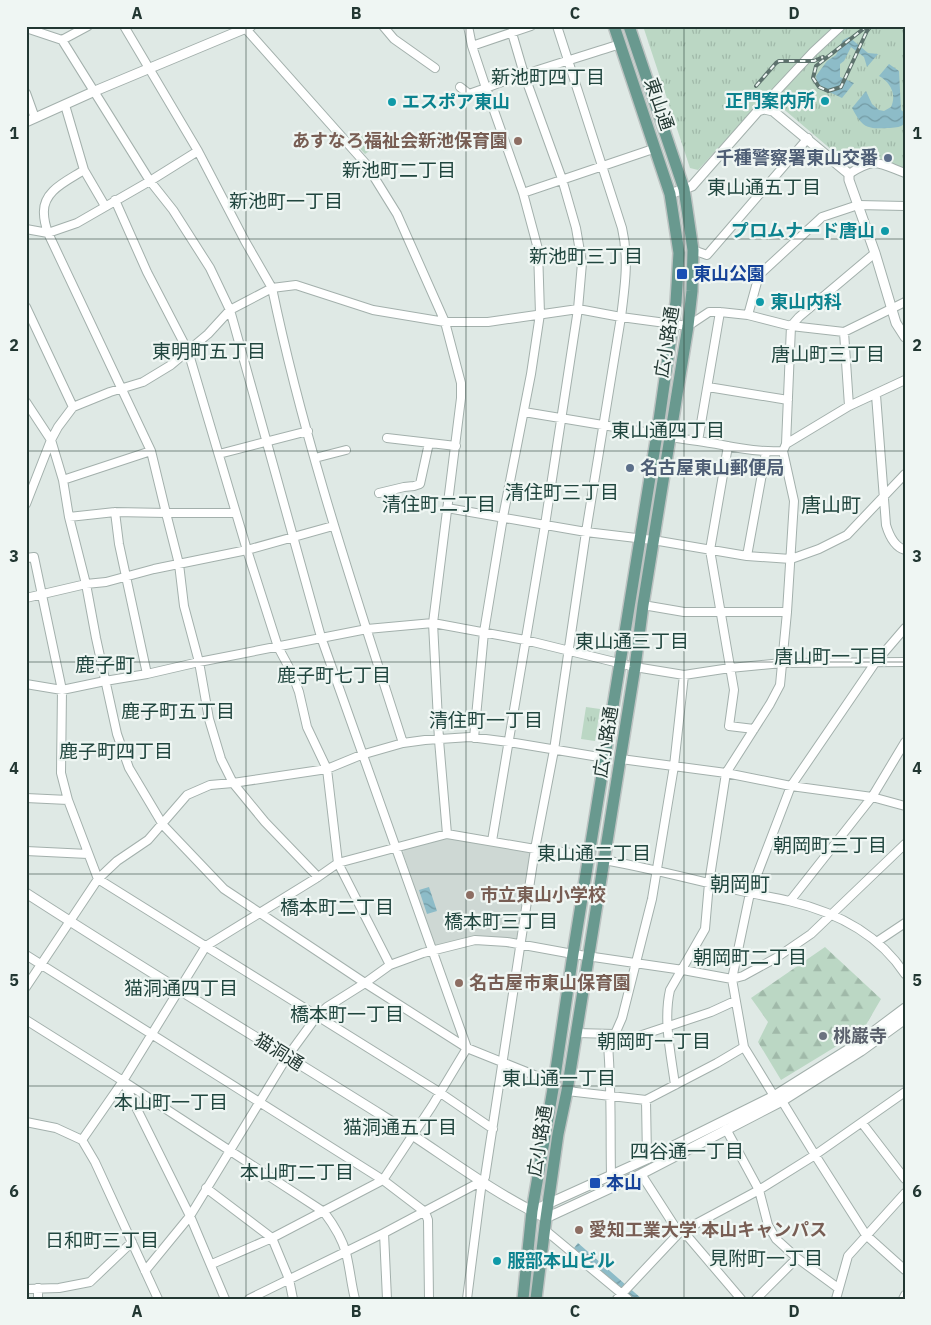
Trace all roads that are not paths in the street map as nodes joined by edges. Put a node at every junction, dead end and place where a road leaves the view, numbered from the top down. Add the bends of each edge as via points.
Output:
1 (88, 26) edge
2 (124, 26) edge
3 (383, 26) edge
4 (468, 26) edge
5 (531, 26) edge
6 (557, 26) edge
7 (614, 26) edge
8 (629, 26) edge
9 (841, 26) edge
10 (30, 27) edge
11 (248, 27) edge
12 (512, 33) junction
13 (62, 40) junction
14 (620, 44) junction
15 (472, 46) junction
16 (568, 61) junction
17 (434, 68) dead end
18 (149, 69) junction
19 (524, 74) junction
20 (460, 87) dead end
21 (486, 88) junction
22 (95, 91) junction
23 (26, 92) edge
24 (65, 105) junction
25 (758, 111) junction
26 (35, 118) junction
27 (26, 122) edge
28 (808, 138) junction
29 (656, 148) junction
30 (198, 151) junction
31 (603, 166) junction
32 (84, 170) junction
33 (905, 173) edge
34 (849, 174) junction
35 (562, 179) junction
36 (150, 181) junction
37 (684, 189) junction
38 (522, 193) junction
39 (670, 194) junction
40 (115, 200) junction
41 (858, 205) junction
42 (105, 206) junction
43 (905, 206) edge
44 (26, 229) edge
45 (48, 233) junction
46 (693, 250) junction
47 (875, 253) junction
48 (272, 288) junction
49 (905, 302) edge
50 (26, 307) edge
51 (892, 308) junction
52 (578, 309) junction
53 (230, 310) junction
54 (720, 312) junction
55 (540, 314) junction
56 (748, 315) junction
57 (621, 316) junction
58 (445, 322) junction
59 (673, 325) junction
60 (688, 326) junction
61 (791, 326) junction
62 (844, 332) junction
63 (905, 337) edge
64 (188, 351) junction
65 (905, 380) edge
66 (708, 387) junction
67 (121, 388) junction
68 (876, 395) junction
69 (788, 400) junction
70 (26, 402) edge
71 (849, 406) junction
72 (73, 407) junction
73 (524, 412) junction
74 (562, 418) junction
75 (603, 426) junction
76 (308, 431) junction
77 (656, 434) junction
78 (387, 438) dead end
79 (670, 438) junction
80 (51, 440) junction
81 (698, 441) junction
82 (266, 442) junction
83 (429, 443) junction
84 (456, 446) junction
85 (728, 446) junction
86 (784, 448) junction
87 (346, 450) dead end
88 (151, 451) junction
89 (766, 452) junction
90 (219, 454) junction
91 (315, 458) junction
92 (905, 474) edge
93 (63, 480) junction
94 (379, 493) dead end
95 (885, 496) junction
96 (26, 504) edge
97 (447, 508) junction
98 (115, 512) junction
99 (166, 513) junction
100 (236, 513) junction
101 (69, 517) junction
102 (503, 517) junction
103 (545, 525) junction
104 (333, 526) junction
105 (586, 532) junction
106 (293, 536) junction
107 (639, 539) junction
108 (653, 540) junction
109 (247, 550) junction
110 (710, 550) junction
111 (905, 550) edge
112 (747, 556) junction
113 (26, 558) edge
114 (791, 559) junction
115 (179, 564) junction
116 (126, 576) junction
117 (86, 584) junction
118 (43, 595) junction
119 (26, 598) edge
120 (643, 605) junction
121 (720, 612) junction
122 (787, 612) junction
123 (433, 622) junction
124 (905, 628) edge
125 (367, 629) junction
126 (484, 632) junction
127 (320, 637) junction
128 (525, 640) junction
129 (278, 647) junction
130 (569, 651) junction
131 (199, 662) junction
132 (905, 662) edge
133 (620, 663) junction
134 (782, 663) junction
135 (875, 664) junction
136 (635, 667) junction
137 (730, 668) junction
138 (147, 674) junction
139 (684, 675) junction
140 (105, 681) junction
141 (26, 684) edge
142 (62, 690) junction
143 (754, 729) junction
144 (474, 738) junction
145 (439, 740) junction
146 (403, 742) junction
147 (509, 742) junction
148 (905, 742) edge
149 (554, 750) junction
150 (361, 755) junction
151 (605, 758) junction
152 (620, 759) junction
153 (674, 766) junction
154 (327, 768) junction
155 (726, 773) junction
156 (234, 783) junction
157 (791, 786) junction
158 (872, 797) junction
159 (26, 798) edge
160 (68, 800) junction
161 (905, 806) edge
162 (163, 825) junction
163 (447, 834) junction
164 (492, 841) junction
165 (905, 844) edge
166 (395, 847) junction
167 (535, 849) junction
168 (26, 851) edge
169 (88, 854) junction
170 (590, 855) junction
171 (604, 860) junction
172 (338, 863) junction
173 (656, 870) junction
174 (318, 878) junction
175 (98, 879) junction
176 (709, 883) junction
177 (26, 893) edge
178 (750, 893) junction
179 (790, 901) junction
180 (260, 912) junction
181 (832, 914) junction
182 (70, 920) junction
183 (905, 923) edge
184 (878, 942) junction
185 (521, 945) junction
186 (206, 946) junction
187 (434, 950) junction
188 (573, 954) junction
189 (26, 955) edge
190 (588, 956) junction
191 (637, 964) junction
192 (41, 965) junction
193 (390, 965) junction
194 (683, 970) junction
195 (905, 974) edge
196 (732, 979) junction
197 (365, 983) junction
198 (26, 987) edge
199 (179, 990) junction
200 (735, 1001) junction
201 (905, 1008) edge
202 (317, 1016) junction
203 (905, 1019) edge
204 (26, 1020) edge
205 (668, 1027) junction
206 (576, 1033) junction
207 (611, 1034) junction
208 (152, 1035) junction
209 (744, 1047) junction
210 (467, 1048) junction
211 (287, 1057) junction
212 (503, 1062) junction
213 (123, 1081) junction
214 (554, 1083) junction
215 (675, 1085) junction
216 (567, 1091) junction
217 (439, 1092) junction
218 (905, 1092) edge
219 (609, 1096) junction
220 (778, 1098) junction
221 (646, 1100) junction
222 (259, 1104) junction
223 (26, 1122) edge
224 (862, 1123) junction
225 (493, 1129) junction
226 (726, 1129) junction
227 (413, 1135) junction
228 (82, 1140) junction
229 (230, 1150) junction
230 (815, 1155) junction
231 (647, 1159) junction
232 (641, 1174) junction
233 (612, 1175) junction
234 (905, 1179) edge
235 (383, 1180) junction
236 (482, 1181) junction
237 (206, 1188) junction
238 (759, 1190) junction
239 (905, 1193) edge
240 (548, 1205) junction
241 (324, 1212) junction
242 (425, 1212) junction
243 (532, 1212) junction
244 (190, 1216) junction
245 (546, 1218) junction
246 (545, 1230) junction
247 (681, 1232) junction
248 (384, 1233) junction
249 (866, 1235) junction
250 (272, 1238) junction
251 (132, 1242) junction
252 (346, 1252) junction
253 (797, 1258) junction
254 (212, 1264) junction
255 (905, 1270) edge
256 (146, 1271) junction
257 (289, 1279) junction
258 (38, 1288) junction
259 (838, 1288) junction
260 (26, 1289) edge
261 (905, 1295) edge
262 (622, 1296) edge
263 (38, 1299) edge
264 (158, 1299) edge
265 (225, 1299) edge
266 (249, 1299) edge
267 (293, 1299) edge
268 (355, 1299) edge
269 (387, 1299) edge
270 (429, 1299) edge
271 (467, 1299) edge
272 (524, 1299) edge
273 (536, 1299) edge
274 (741, 1299) edge
275 (756, 1299) edge
276 (836, 1299) edge
277 (903, 1299) edge

1 - 13 street
2 - 18 street
3 - 17 street via 394,39
4 - 15 street
5 - 12 street
6 - 16 street
7 - 14 main road, 東山通
8 - 37 main road, 東山通
9 - 25 street
10 - 13 street
11 - 18 street
11 - 58 street via 366,164 397,214
12 - 15 street
12 - 19 street
13 - 22 street
14 - 16 street
14 - 29 main road, 東山通
15 - 21 street
16 - 19 street
16 - 31 street
18 - 22 street
18 - 30 street
19 - 21 street
19 - 35 street
20 - 21 street via 469,94
21 - 38 street
22 - 24 street
22 - 36 street
23 - 26 street
24 - 26 street
24 - 32 street
25 - 28 street via 773,111
25 - 37 street via 692,186
26 - 27 street
28 - 34 street
28 - 46 street via 707,255
29 - 31 street
29 - 39 main road, 東山通
30 - 36 street
30 - 48 street
31 - 35 street
31 - 57 street via 625,240 626,276
32 - 42 street
32 - 45 street via 48,195 44,214
33 - 34 street via 871,162
34 - 41 street
35 - 38 street
35 - 52 street via 582,263
36 - 40 street
36 - 53 street via 210,268
37 - 39 street
37 - 46 main road, 広小路通
38 - 55 street via 538,249
39 - 59 main road, 広小路通 via 679,253
40 - 42 street
40 - 64 street via 147,272
41 - 43 street
41 - 47 street
41 - 56 street via 822,217 759,275
42 - 45 street
44 - 45 street
45 - 67 street
46 - 60 main road, 広小路通
47 - 51 street
47 - 61 street
48 - 53 street
48 - 58 street via 296,285 373,310
48 - 76 street
49 - 51 street
50 - 72 street
51 - 62 street
51 - 63 street
52 - 55 street
52 - 57 street
52 - 74 street
53 - 64 street
53 - 82 street
54 - 56 street
54 - 60 street via 709,312
54 - 66 street
55 - 58 street via 488,322
55 - 73 street
56 - 61 street
57 - 59 street
57 - 75 street
58 - 84 street via 460,383 461,413
59 - 60 street
59 - 77 main road, 広小路通
60 - 79 main road, 広小路通
61 - 62 street
61 - 69 street
62 - 71 street
64 - 67 street via 143,382
64 - 90 street
65 - 68 street
66 - 69 street
66 - 81 street
67 - 72 street
67 - 88 street
68 - 71 street
68 - 95 street
69 - 86 street
70 - 80 street
71 - 86 street
72 - 80 street
73 - 74 street
73 - 102 street
74 - 75 street
74 - 103 street
75 - 77 street
75 - 105 street
76 - 82 street
76 - 91 street
77 - 79 street
77 - 107 main road, 広小路通
78 - 83 street
79 - 81 street
79 - 108 main road, 広小路通
80 - 93 street
80 - 96 street
81 - 85 street
82 - 90 street
82 - 106 street
83 - 84 street
83 - 94 street via 420,484
84 - 97 street
85 - 89 street
85 - 110 street
86 - 89 street
86 - 114 street via 794,501
87 - 91 street
88 - 93 street
88 - 99 street
89 - 112 street
90 - 100 street
91 - 104 street
92 - 95 street
93 - 101 street
95 - 111 street via 888,532
95 - 114 street via 846,535
97 - 102 street
97 - 123 street
98 - 99 street
98 - 101 street
98 - 116 street
99 - 100 street
99 - 115 street
100 - 109 street
101 - 117 street
102 - 103 street
102 - 126 street
103 - 105 street
103 - 128 street
104 - 106 street
104 - 125 street
105 - 107 street
105 - 130 street
106 - 109 street
106 - 127 street
107 - 108 street
107 - 133 main road, 広小路通
108 - 110 street
108 - 120 main road, 広小路通
109 - 115 street
109 - 129 street
110 - 112 street
110 - 121 street
112 - 114 street
113 - 118 street via 34,557
114 - 122 street
115 - 116 street
115 - 131 street via 184,606
116 - 117 street
116 - 138 street
117 - 118 street
117 - 140 street
118 - 119 street
118 - 142 street
120 - 121 street via 684,612
120 - 136 main road, 広小路通
121 - 122 street
121 - 137 street
122 - 134 street
123 - 125 street
123 - 126 street
123 - 145 street
124 - 135 street
125 - 127 street
125 - 146 street
126 - 128 street
126 - 144 street
127 - 129 street
127 - 150 street
128 - 130 street
128 - 147 street
129 - 131 street
129 - 154 street via 292,673 307,727
130 - 133 street
130 - 149 street
131 - 138 street
131 - 156 street via 218,751
132 - 135 street
133 - 136 street
133 - 151 main road, 広小路通
134 - 135 street
134 - 137 street
134 - 143 street via 780,685
135 - 157 street
136 - 139 street
136 - 152 main road, 広小路通
137 - 139 street
137 - 143 street via 734,690 729,726
138 - 140 street
139 - 153 street
140 - 142 street
140 - 162 street via 117,734 129,768
141 - 142 street
142 - 160 street via 61,773
143 - 155 street
144 - 145 street
144 - 147 street
145 - 146 street
145 - 163 street
146 - 150 street
147 - 149 street
147 - 164 street
148 - 158 street
149 - 151 street
149 - 167 street
150 - 154 street
150 - 166 street
151 - 170 main road, 広小路通
152 - 153 street
152 - 171 main road, 広小路通
153 - 155 street
153 - 173 street
154 - 156 street
154 - 172 street
155 - 157 street
155 - 176 street
156 - 162 street via 210,785 187,795
156 - 174 street via 265,822
157 - 158 street
157 - 178 street
158 - 161 street
158 - 179 street
159 - 160 street
160 - 169 street
162 - 175 street
162 - 180 street via 224,889
163 - 164 street
163 - 166 street
164 - 167 street
165 - 181 street
166 - 172 street
166 - 187 street
167 - 170 street
167 - 185 street
168 - 169 street
169 - 175 street
170 - 188 main road, 広小路通
171 - 173 street
171 - 190 main road, 広小路通
172 - 174 street
172 - 193 street
173 - 176 street
173 - 191 street
174 - 180 street
175 - 182 street
175 - 186 street
176 - 178 street
176 - 194 street via 705,929
177 - 182 street, 猫洞通
178 - 179 street
178 - 196 street
179 - 181 street
180 - 186 street
180 - 197 street
181 - 184 street
181 - 196 street via 811,934 776,958
182 - 192 street
182 - 199 street, 猫洞通
183 - 184 street
184 - 195 street
185 - 187 street via 475,940
185 - 188 street
185 - 212 street
186 - 199 street
186 - 202 street
187 - 193 street
187 - 210 street
188 - 190 street
188 - 214 main road, 広小路通
189 - 192 street
190 - 191 street
190 - 206 main road, 広小路通
191 - 194 street
191 - 207 street via 622,1018
192 - 198 street
192 - 208 street
193 - 197 street
194 - 196 street
194 - 205 street via 670,990
196 - 200 street
197 - 202 street
197 - 210 street
199 - 208 street
199 - 211 street, 猫洞通
200 - 205 street
200 - 209 street
201 - 220 street
202 - 211 street
202 - 217 street
203 - 220 street via 861,1051
204 - 213 street
205 - 207 street via 633,1038
205 - 215 street
206 - 207 street
206 - 216 main road, 広小路通
207 - 219 street
208 - 213 street
208 - 222 street
209 - 215 street
209 - 220 street
210 - 212 street
210 - 217 street
211 - 222 street
211 - 227 street, 猫洞通
212 - 214 street
212 - 225 street
213 - 228 street
213 - 229 street
213 - 244 street
214 - 243 main road, 広小路通
215 - 221 street
216 - 219 street
216 - 240 main road, 広小路通
217 - 225 street
217 - 227 street
218 - 224 street
219 - 221 street
219 - 233 street
220 - 226 street
220 - 230 street
220 - 231 street
221 - 231 street
222 - 229 street
222 - 235 street
223 - 228 street via 56,1128
224 - 230 street
224 - 234 street
225 - 236 street
226 - 232 street
226 - 238 street
227 - 235 street
227 - 236 street, 猫洞通
228 - 251 street
229 - 237 street
229 - 241 street
230 - 238 street
230 - 249 street
231 - 233 street
232 - 245 street
232 - 247 street
233 - 240 street
235 - 241 street
235 - 242 street
236 - 242 street
236 - 243 street, 猫洞通
236 - 271 street
237 - 244 street
237 - 250 street
238 - 247 street
238 - 253 street via 768,1225 776,1239
239 - 249 street
240 - 243 street
240 - 245 main road, 広小路通
241 - 250 street
241 - 252 street
242 - 248 street
242 - 270 street via 428,1220
243 - 245 street, 猫洞通
243 - 272 main road, 広小路通
244 - 254 street
244 - 256 street
245 - 246 main road, 広小路通
246 - 262 street
246 - 273 main road, 広小路通
247 - 262 street
247 - 274 street
248 - 252 street
248 - 269 street
249 - 255 street
249 - 259 street via 848,1256
250 - 254 street
250 - 257 street
251 - 256 street
251 - 258 street via 90,1282
252 - 257 street
252 - 268 street
253 - 259 street
253 - 275 street
254 - 265 street
256 - 264 street
257 - 266 street
257 - 267 street
258 - 260 street
258 - 263 street
259 - 276 street
261 - 277 street

